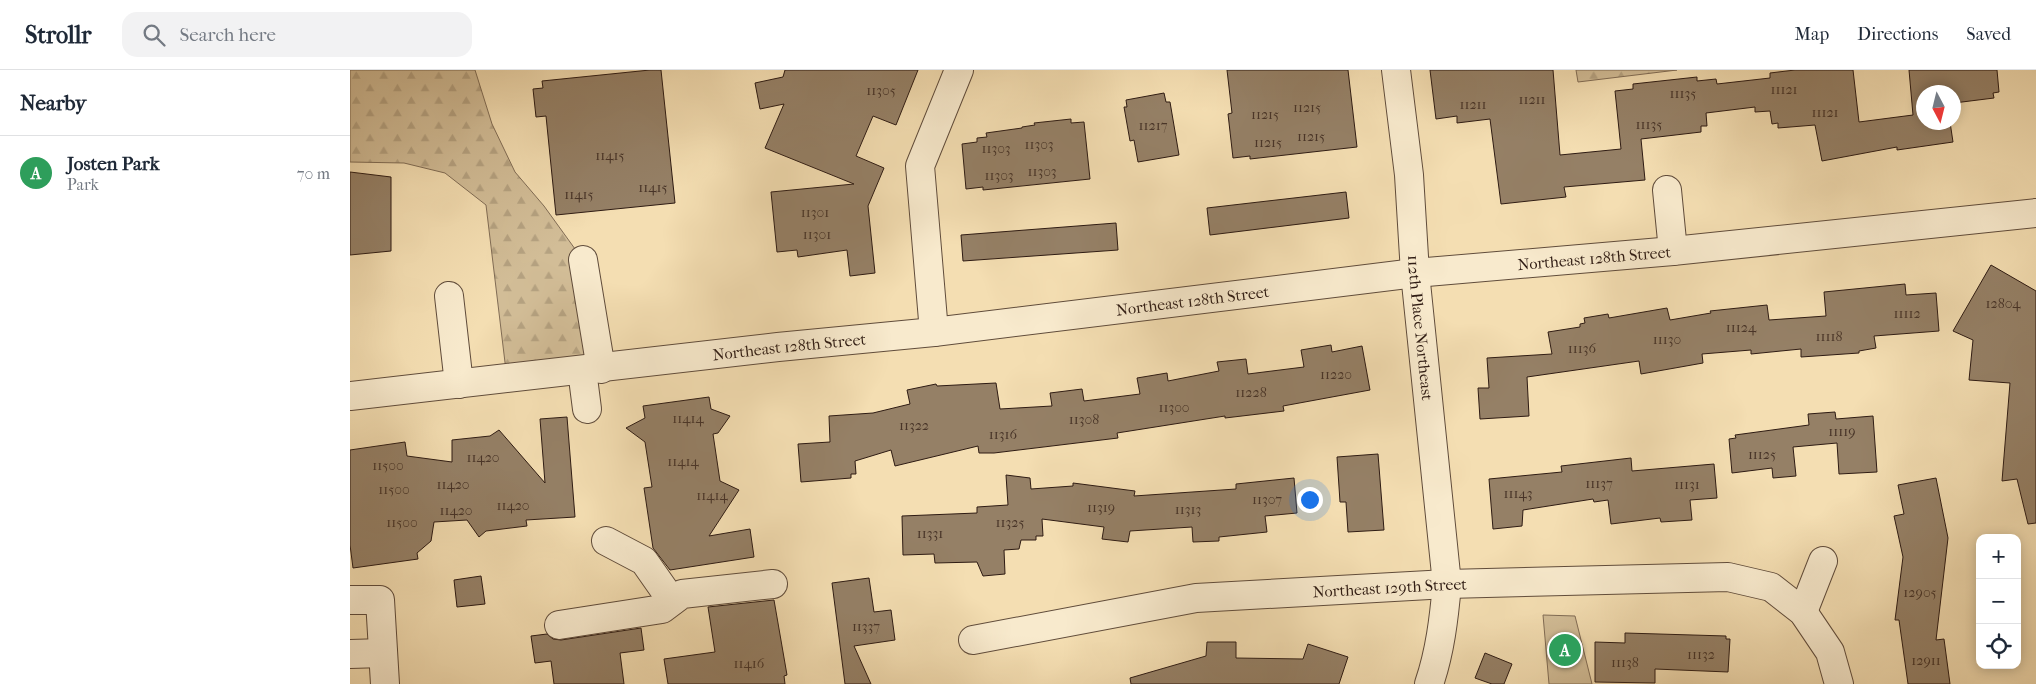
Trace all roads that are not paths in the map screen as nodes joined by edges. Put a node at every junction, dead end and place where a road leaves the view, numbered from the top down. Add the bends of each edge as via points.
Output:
1 (959, 70) edge
2 (1396, 70) edge
3 (1667, 190) dead end
4 (2036, 213) edge
5 (1672, 251) junction
6 (583, 260) dead end
7 (1415, 273) junction
8 (449, 296) dead end
9 (934, 332) junction
10 (591, 370) junction
11 (459, 384) junction
12 (350, 396) edge
13 (587, 409) dead end
14 (606, 541) dead end
15 (1823, 561) dead end
16 (773, 584) dead end
17 (1447, 584) junction
18 (350, 600) edge
19 (672, 602) junction
20 (1803, 612) junction
21 (558, 625) dead end
22 (973, 640) dead end
23 (383, 653) junction
24 (350, 654) edge
25 (385, 684) edge
26 (1429, 684) edge
27 (1839, 684) edge

1 - 9 street via 920,166
2 - 7 street, 112th Place Northeast via 1409,175
3 - 5 street
4 - 5 street, Northeast 128th Street
5 - 7 street, Northeast 128th Street
6 - 10 street
7 - 9 street, Northeast 128th Street
7 - 17 street, 112th Place Northeast
8 - 11 street
9 - 10 street, Northeast 128th Street
10 - 11 street, Northeast 128th Street
10 - 13 street
11 - 12 street, Northeast 128th Street
14 - 19 street via 644,561
15 - 20 street
16 - 19 street via 682,594
17 - 20 street, Northeast 129th Street via 1728,577 1771,588
17 - 22 street, Northeast 129th Street via 1196,598
17 - 26 street, 112th Place Northeast via 1445,615
18 - 23 street via 380,600
19 - 21 street via 662,609
20 - 27 street, Northeast 129th Street via 1830,652
23 - 24 street
23 - 25 street

